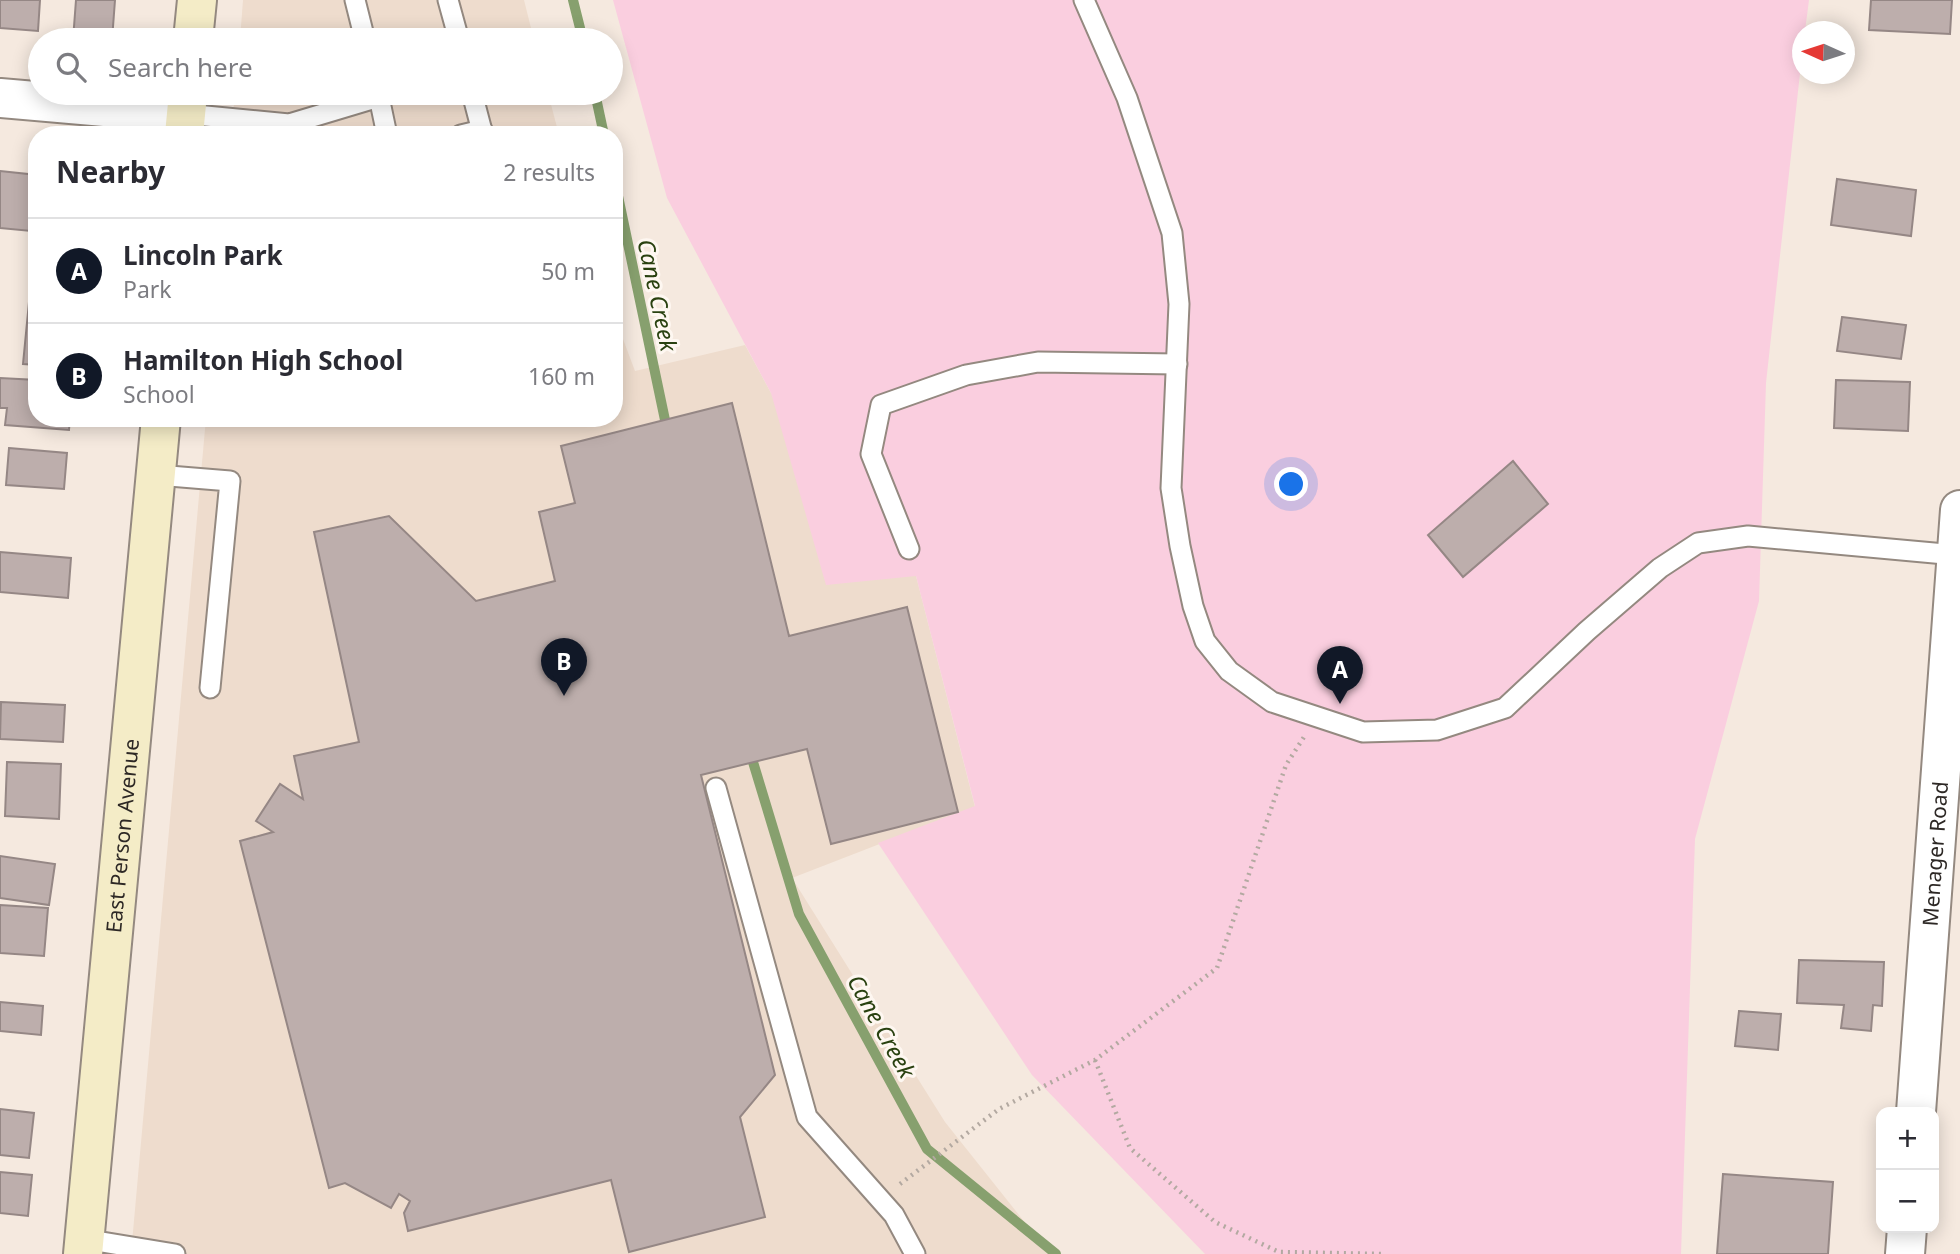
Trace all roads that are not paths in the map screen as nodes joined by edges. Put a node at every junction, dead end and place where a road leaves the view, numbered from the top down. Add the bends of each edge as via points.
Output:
1 (197, 0) edge
2 (355, 0) edge
3 (448, 0) edge
4 (1084, 0) edge
5 (194, 28) edge
6 (362, 28) edge
7 (456, 28) edge
8 (0, 98) edge
9 (28, 100) edge
10 (81, 105) edge
11 (352, 105) edge
12 (380, 105) edge
13 (475, 105) edge
14 (186, 114) edge
15 (269, 126) edge
16 (298, 126) edge
17 (385, 126) edge
18 (480, 126) edge
19 (1177, 364) junction
20 (160, 427) edge
21 (157, 475) junction
22 (1960, 510) edge
23 (909, 549) dead end
24 (1958, 556) edge
25 (209, 688) dead end
26 (716, 788) dead end
27 (1916, 1107) edge
28 (1907, 1233) edge
29 (84, 1246) edge
30 (175, 1254) edge
31 (915, 1254) edge
32 (1905, 1254) edge

1 - 5 main road
2 - 6 lane
3 - 7 lane
4 - 19 lane via 1127,98 1172,233 1180,304
8 - 9 street
10 - 14 street
11 - 16 lane
12 - 17 lane
13 - 18 lane
14 - 15 lane
19 - 23 lane via 1038,362 966,374 881,405 871,454
19 - 24 lane via 1171,488 1193,606 1205,641 1229,671 1272,702 1363,732 1437,730 1505,708 1660,568 1698,543 1748,536
20 - 21 main road, East Person Avenue
21 - 25 lane via 230,481
21 - 29 main road, East Person Avenue
22 - 24 street, Menager Road
24 - 27 street, Menager Road
26 - 31 lane via 807,1117 894,1215
28 - 32 street
29 - 30 lane

